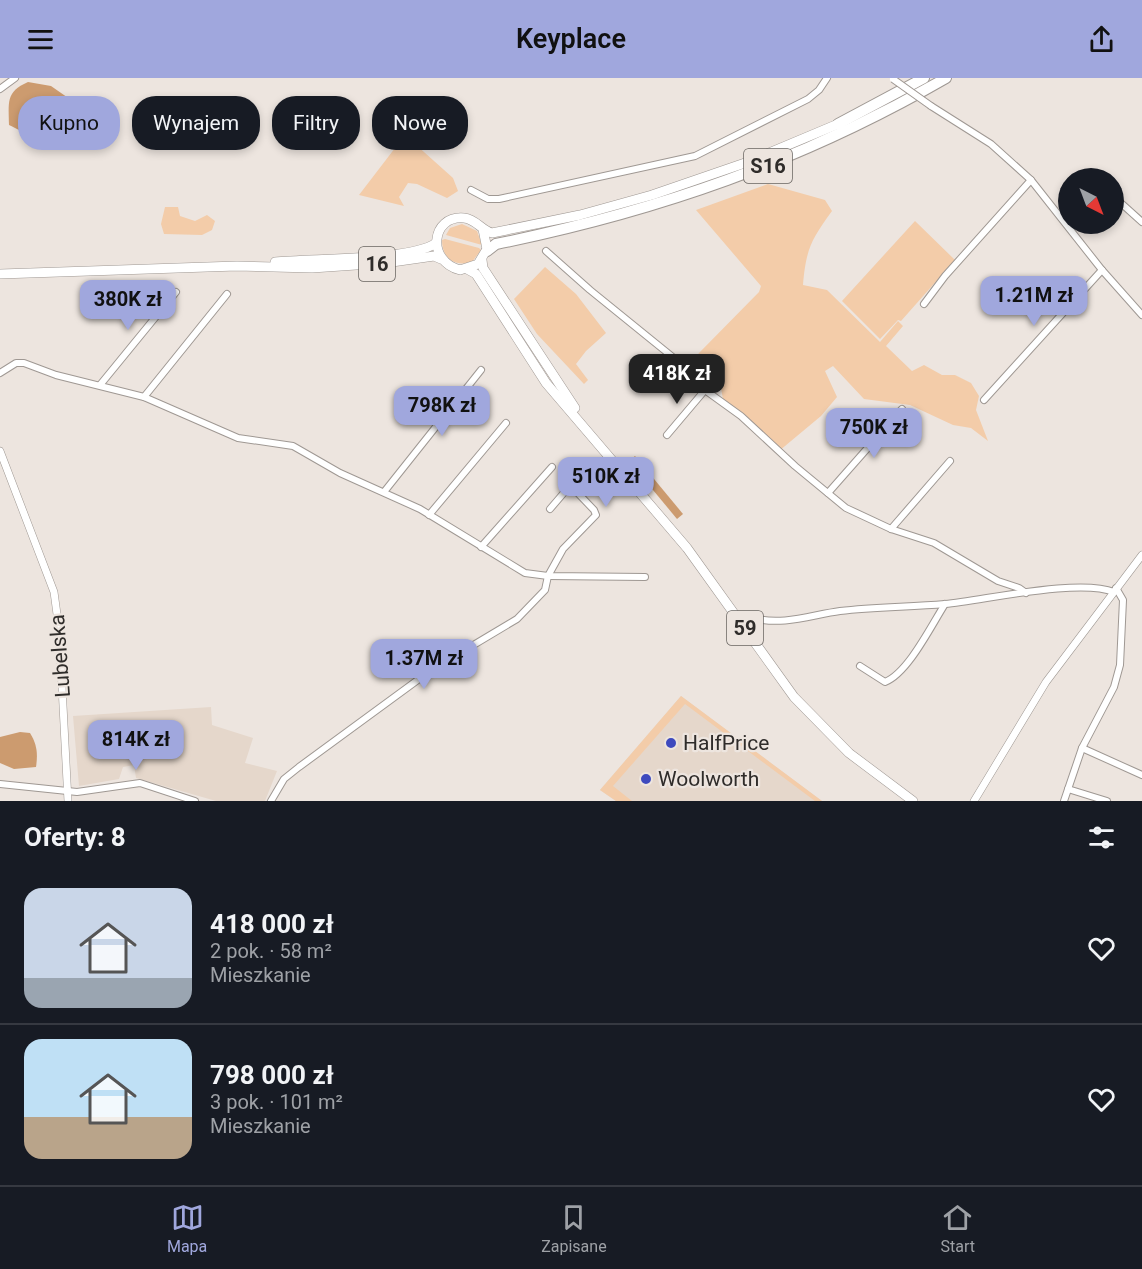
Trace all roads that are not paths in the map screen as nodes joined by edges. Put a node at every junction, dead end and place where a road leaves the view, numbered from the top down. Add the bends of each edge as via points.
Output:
1 (15, 78) edge
2 (827, 78) edge
3 (892, 78) edge
4 (924, 78) edge
5 (946, 78) edge
6 (0, 89) edge
7 (838, 124) joint
8 (1031, 180) junction
9 (471, 190) dead end
10 (1124, 206) edge
11 (1142, 222) edge
12 (483, 229) junction
13 (436, 243) junction
14 (546, 250) dead end
15 (484, 256) junction
16 (441, 259) junction
17 (237, 266) junction
18 (467, 269) junction
19 (1102, 270) junction
20 (0, 274) edge
21 (176, 292) dead end
22 (227, 294) dead end
23 (924, 304) dead end
24 (1142, 315) edge
25 (481, 370) dead end
26 (0, 373) edge
27 (100, 385) junction
28 (705, 390) junction
29 (144, 397) junction
30 (984, 400) dead end
31 (902, 409) dead end
32 (506, 423) dead end
33 (667, 435) dead end
34 (594, 437) junction
35 (0, 451) edge
36 (950, 461) dead end
37 (552, 467) dead end
38 (384, 492) junction
39 (828, 493) junction
40 (550, 510) dead end
41 (429, 515) junction
42 (891, 529) junction
43 (481, 547) junction
44 (1142, 555) edge
45 (548, 576) junction
46 (645, 577) dead end
47 (1115, 590) junction
48 (1026, 593) junction
49 (945, 604) junction
50 (753, 618) dead end
51 (860, 666) dead end
52 (1082, 748) junction
53 (1142, 775) edge
54 (0, 784) edge
55 (1068, 789) junction
56 (69, 791) junction
57 (977, 799) edge
58 (68, 801) edge
59 (195, 801) edge
60 (271, 801) edge
61 (913, 801) edge
62 (1064, 801) edge
63 (1107, 801) edge

1 - 6 street
2 - 9 street via 808,99 695,156 499,199 488,199
3 - 8 street, bridge via 991,144
4 - 7 highway, S16
5 - 15 highway, S16 via 841,134 748,174 654,206 496,244
7 - 12 main road, S16 via 745,163 633,201 496,233
8 - 19 street
8 - 23 street
10 - 11 street
12 - 13 main road via 472,220 452,220 441,229
12 - 15 main road via 488,242
13 - 16 main road
13 - 17 main road, 16 via 425,249 385,255
14 - 28 street via 685,367
15 - 18 main road
15 - 34 main road, 59 via 483,268 512,316
16 - 17 main road, 16 via 434,256 312,268
16 - 18 main road, 16 via 452,268
17 - 20 main road, 16
18 - 34 main road, 59 via 476,274 546,383
19 - 24 street
19 - 30 street
21 - 27 street
22 - 29 street
25 - 38 street
26 - 27 street via 16,363 24,363
27 - 29 street
28 - 33 street
28 - 39 street via 741,416
29 - 38 street via 238,438 293,446
31 - 39 street
32 - 41 street
34 - 61 main road, 59 via 687,548 794,697 837,742
35 - 56 street, Lubelska via 54,592
36 - 42 street
37 - 43 street
38 - 41 street
39 - 42 street via 846,507
40 - 45 street via 572,487 596,515 563,549
41 - 43 street
42 - 48 street via 934,543
43 - 45 street via 525,573
44 - 47 street
45 - 46 street
45 - 60 street via 545,590 512,623 399,692 284,779
47 - 48 street
47 - 52 street via 1123,600 1120,665 1114,687
47 - 57 street via 1046,682
48 - 49 street
49 - 50 street via 840,611 783,621
49 - 51 street via 891,680 885,682
52 - 53 street
52 - 55 street
54 - 56 street
55 - 62 street
55 - 63 street
56 - 58 street, Lubelska
56 - 59 street via 140,783

